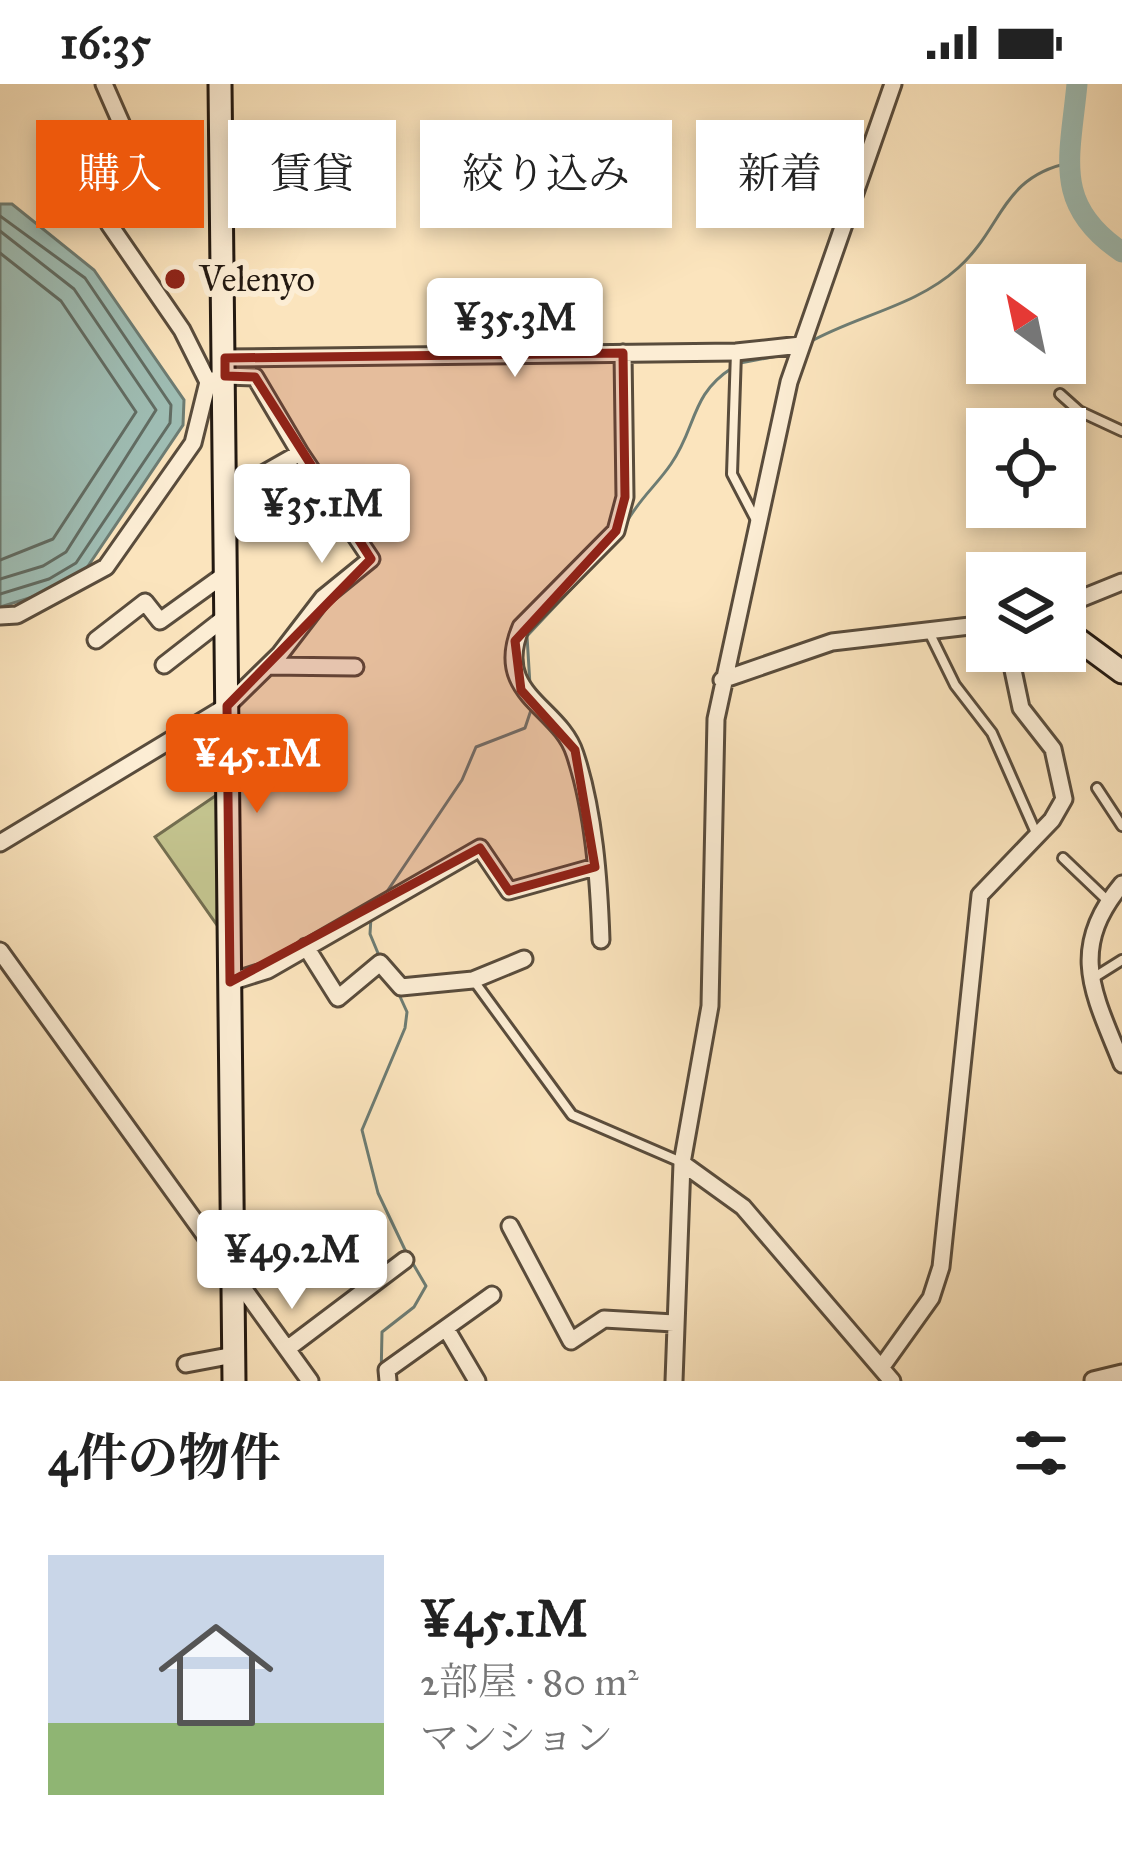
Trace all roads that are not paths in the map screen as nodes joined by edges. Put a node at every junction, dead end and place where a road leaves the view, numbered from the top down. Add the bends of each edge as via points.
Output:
1 (104, 84) edge
2 (220, 84) edge
3 (893, 84) edge
4 (801, 345) junction
5 (736, 352) junction
6 (622, 353) junction
7 (219, 372) junction
8 (1060, 394) dead end
9 (1122, 431) edge
10 (300, 453) junction
11 (224, 496) junction
12 (758, 523) junction
13 (224, 575) junction
14 (1122, 582) edge
15 (1086, 597) edge
16 (0, 616) edge
17 (223, 619) junction
18 (966, 626) edge
19 (927, 629) junction
20 (96, 640) dead end
21 (1086, 645) edge
22 (164, 665) dead end
23 (268, 666) junction
24 (355, 667) dead end
25 (1013, 672) edge
26 (1122, 672) edge
27 (722, 680) junction
28 (227, 706) junction
29 (1097, 788) dead end
30 (1122, 826) edge
31 (1037, 837) junction
32 (0, 843) edge
33 (1063, 858) dead end
34 (595, 867) junction
35 (1122, 884) edge
36 (1110, 903) junction
37 (601, 940) dead end
38 (306, 947) junction
39 (0, 951) edge
40 (524, 959) dead end
41 (1122, 960) edge
42 (473, 980) junction
43 (1089, 980) junction
44 (230, 982) junction
45 (1122, 1064) edge
46 (682, 1162) junction
47 (510, 1226) dead end
48 (405, 1260) dead end
49 (232, 1274) junction
50 (492, 1295) dead end
51 (674, 1323) junction
52 (447, 1330) junction
53 (286, 1349) junction
54 (234, 1355) junction
55 (186, 1364) dead end
56 (1122, 1373) edge
57 (887, 1374) edge
58 (1093, 1380) edge
59 (234, 1381) edge
60 (310, 1381) edge
61 (388, 1381) edge
62 (478, 1381) edge
63 (674, 1381) edge

1 - 7 street via 144,176 110,209 109,224
2 - 7 street
3 - 4 street
4 - 5 street
4 - 12 street
5 - 6 street
5 - 12 lane via 731,475
6 - 7 street
6 - 34 street via 625,497 616,531 515,641 521,690 575,750
7 - 10 street via 255,377
7 - 11 street
7 - 16 street via 193,443 106,568
8 - 9 lane
10 - 11 street
10 - 23 street via 371,559 323,598
11 - 13 street
12 - 27 street
13 - 17 street
13 - 20 street via 160,622 146,602
14 - 15 street
17 - 22 street
17 - 28 street
18 - 19 street
19 - 27 street via 832,642
19 - 31 lane via 992,733
21 - 26 street
23 - 24 street
23 - 28 street
25 - 31 street via 1021,708 1053,748 1064,783 1064,799
27 - 46 street via 710,1006
28 - 32 street
28 - 44 street
29 - 30 lane
31 - 57 street via 980,895 940,1267
33 - 36 lane
34 - 37 street
34 - 38 street via 508,891 480,848
35 - 36 street
36 - 43 street via 1088,946
38 - 42 street via 338,998 380,963 401,987
38 - 44 street
39 - 49 street
40 - 42 street
41 - 43 lane
42 - 46 lane via 572,1115
43 - 45 street
44 - 49 street
46 - 51 street
46 - 57 street via 743,1207
47 - 51 street via 571,1341 604,1319
48 - 53 street
49 - 53 street
49 - 54 street
50 - 52 street
51 - 63 street
52 - 61 street via 387,1370
52 - 62 street
53 - 60 street
54 - 55 street
54 - 59 street
56 - 58 street

